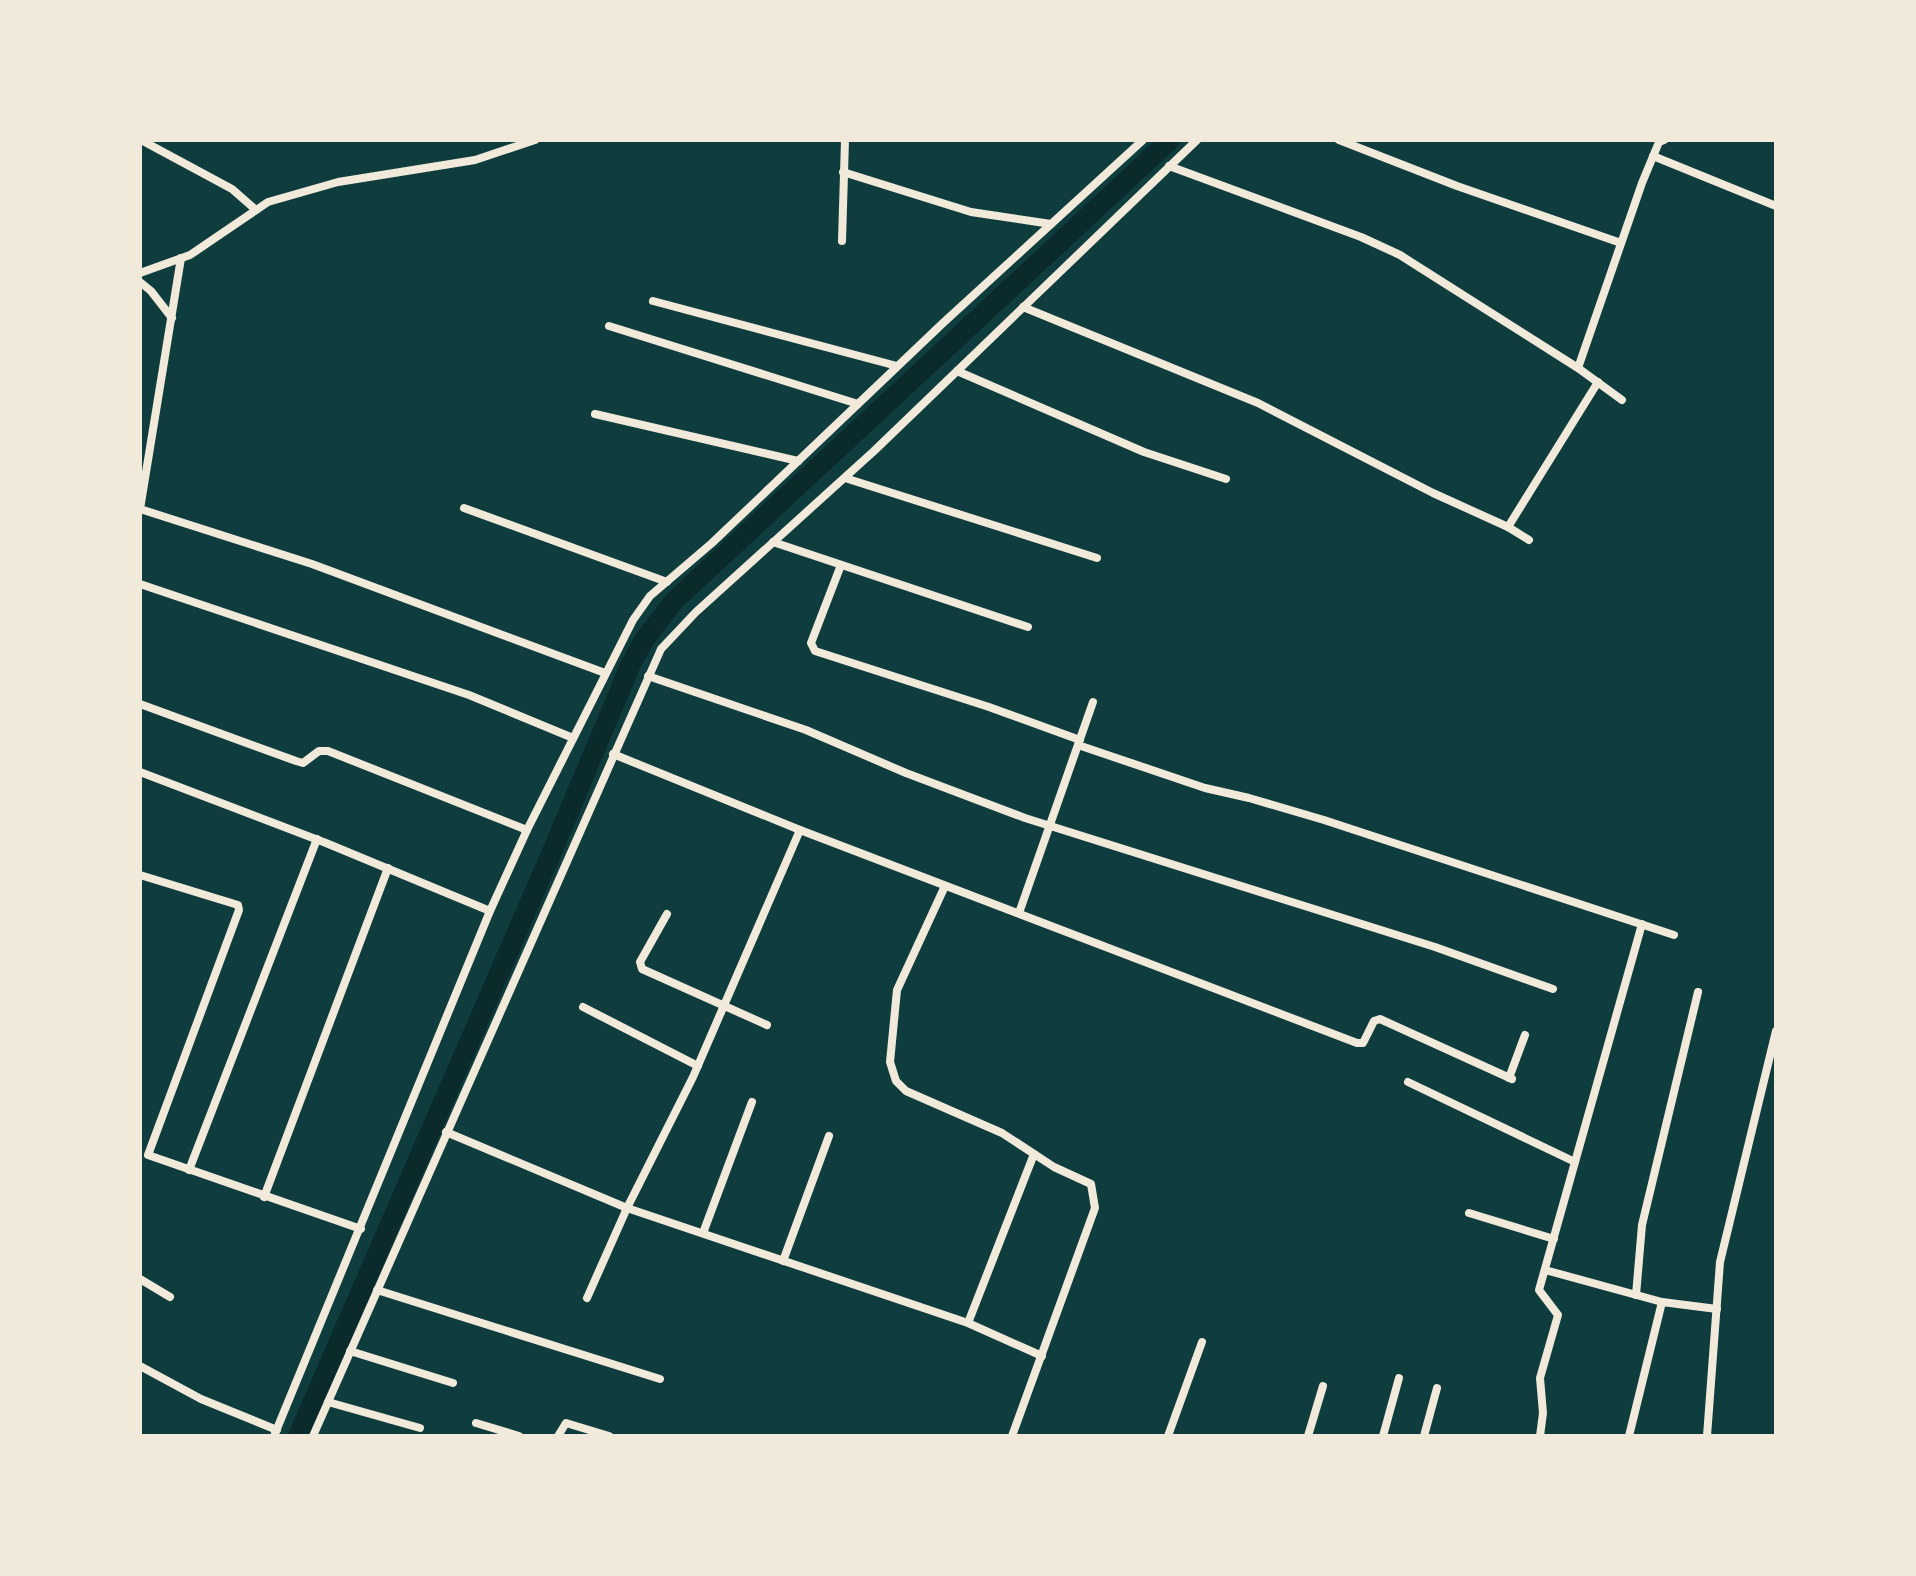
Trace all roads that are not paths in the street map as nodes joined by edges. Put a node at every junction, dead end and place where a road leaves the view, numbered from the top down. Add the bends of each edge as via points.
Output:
1 (141, 140) edge
2 (535, 140) edge
3 (845, 140) edge
4 (1143, 140) edge
5 (1197, 140) edge
6 (1339, 140) edge
7 (1658, 141) edge
8 (1653, 156) junction
9 (1169, 166) junction
10 (843, 172) junction
11 (1776, 206) edge
12 (256, 210) junction
13 (1051, 224) junction
14 (842, 241) dead end
15 (1621, 243) junction
16 (181, 258) junction
17 (141, 270) edge
18 (140, 282) edge
19 (653, 301) dead end
20 (1023, 307) junction
21 (172, 318) junction
22 (609, 326) dead end
23 (897, 366) junction
24 (1578, 368) junction
25 (957, 371) junction
26 (1598, 382) junction
27 (1622, 400) dead end
28 (858, 404) junction
29 (595, 414) dead end
30 (798, 461) junction
31 (845, 478) junction
32 (1226, 479) dead end
33 (141, 495) edge
34 (464, 508) dead end
35 (1508, 527) junction
36 (1529, 540) dead end
37 (773, 542) junction
38 (1097, 558) dead end
39 (841, 565) junction
40 (667, 582) junction
41 (140, 584) edge
42 (1028, 627) dead end
43 (605, 673) junction
44 (648, 676) junction
45 (1093, 702) dead end
46 (140, 704) edge
47 (573, 738) junction
48 (1079, 742) junction
49 (613, 754) junction
50 (140, 772) edge
51 (1050, 826) junction
52 (527, 830) junction
53 (800, 830) junction
54 (317, 839) junction
55 (388, 868) junction
56 (140, 875) edge
57 (945, 886) junction
58 (490, 911) junction
59 (1019, 913) junction
60 (667, 914) dead end
61 (1642, 924) junction
62 (1674, 935) dead end
63 (1553, 989) dead end
64 (1698, 992) dead end
65 (583, 1007) dead end
66 (723, 1007) junction
67 (767, 1025) dead end
68 (1776, 1031) edge
69 (1525, 1035) dead end
70 (698, 1066) junction
71 (1408, 1082) dead end
72 (752, 1102) dead end
73 (446, 1132) junction
74 (829, 1136) dead end
75 (1034, 1154) junction
76 (1575, 1162) junction
77 (189, 1170) junction
78 (264, 1197) junction
79 (627, 1208) junction
80 (1469, 1213) dead end
81 (361, 1229) junction
82 (703, 1233) junction
83 (1554, 1239) junction
84 (783, 1261) junction
85 (1545, 1270) junction
86 (140, 1279) edge
87 (377, 1290) junction
88 (1636, 1295) junction
89 (170, 1297) dead end
90 (587, 1298) dead end
91 (1662, 1302) junction
92 (1717, 1309) junction
93 (968, 1323) junction
94 (1202, 1342) dead end
95 (350, 1351) junction
96 (1042, 1356) junction
97 (140, 1366) edge
98 (1399, 1378) dead end
99 (660, 1379) dead end
100 (453, 1383) dead end
101 (1323, 1386) dead end
102 (1437, 1388) dead end
103 (328, 1402) junction
104 (476, 1423) dead end
105 (420, 1428) dead end
106 (276, 1433) edge
107 (313, 1436) edge
108 (519, 1436) edge
109 (558, 1436) edge
110 (609, 1436) edge
111 (1012, 1436) edge
112 (1168, 1436) edge
113 (1308, 1436) edge
114 (1383, 1436) edge
115 (1424, 1436) edge
116 (1540, 1436) edge
117 (1629, 1436) edge
118 (1707, 1436) edge

1 - 12 street via 232,189
2 - 12 street via 475,160 338,182
3 - 10 street
4 - 13 street
5 - 9 street
6 - 15 street
7 - 8 street
8 - 11 street
8 - 15 street
9 - 20 street
9 - 24 street via 1400,255
10 - 13 street via 971,212
10 - 14 street
12 - 16 street
13 - 23 street
15 - 24 street
16 - 17 street
16 - 21 street
18 - 21 street
19 - 23 street
20 - 25 street
20 - 35 street via 1258,403
21 - 33 street
22 - 28 street
23 - 28 street
24 - 26 street
25 - 31 street
25 - 32 street via 1144,452
26 - 27 street
26 - 35 street
28 - 30 street
29 - 30 street
30 - 40 street
31 - 37 street
31 - 38 street
33 - 43 street via 140,509 312,564
34 - 40 street
35 - 36 street
37 - 39 street
37 - 44 street via 661,649
39 - 42 street
39 - 48 street via 811,643 815,651
40 - 43 street via 633,620
41 - 47 street via 469,695
43 - 47 street
44 - 49 street
44 - 51 street via 806,730
45 - 48 street
46 - 52 street via 303,763 328,751
47 - 52 street
48 - 51 street
48 - 61 street via 1205,788 1354,830
49 - 53 street
49 - 73 street
50 - 54 street
51 - 59 street
51 - 63 street
52 - 58 street
53 - 57 street
53 - 66 street
54 - 55 street
54 - 77 street
55 - 58 street
55 - 78 street
56 - 77 street via 238,905 239,910 148,1155
57 - 59 street
57 - 75 street via 897,990 890,1062 896,1081 906,1091 1002,1133
58 - 81 street
59 - 69 street via 1357,1043 1363,1043 1380,1019 1511,1079
60 - 66 street via 640,962 642,969
61 - 62 street
61 - 76 street
64 - 88 street via 1642,1225
65 - 70 street
66 - 67 street
66 - 70 street
68 - 92 street via 1720,1262
70 - 79 street
71 - 76 street
72 - 82 street
73 - 79 street
73 - 87 street
74 - 84 street
75 - 93 street
75 - 96 street via 1091,1184 1095,1208
76 - 83 street
77 - 78 street
78 - 81 street
79 - 82 street
79 - 90 street
80 - 83 street
81 - 106 street
82 - 84 street
83 - 85 street
84 - 93 street
85 - 88 street
85 - 116 street via 1539,1290 1558,1315 1540,1378
86 - 89 street
87 - 95 street
87 - 99 street
88 - 91 street
91 - 92 street
91 - 117 street
92 - 118 street
93 - 96 street
94 - 112 street
95 - 100 street
95 - 103 street
96 - 111 street
97 - 106 street
98 - 114 street
101 - 113 street
102 - 115 street
103 - 105 street
103 - 107 street
104 - 108 street
109 - 110 street via 566,1423

